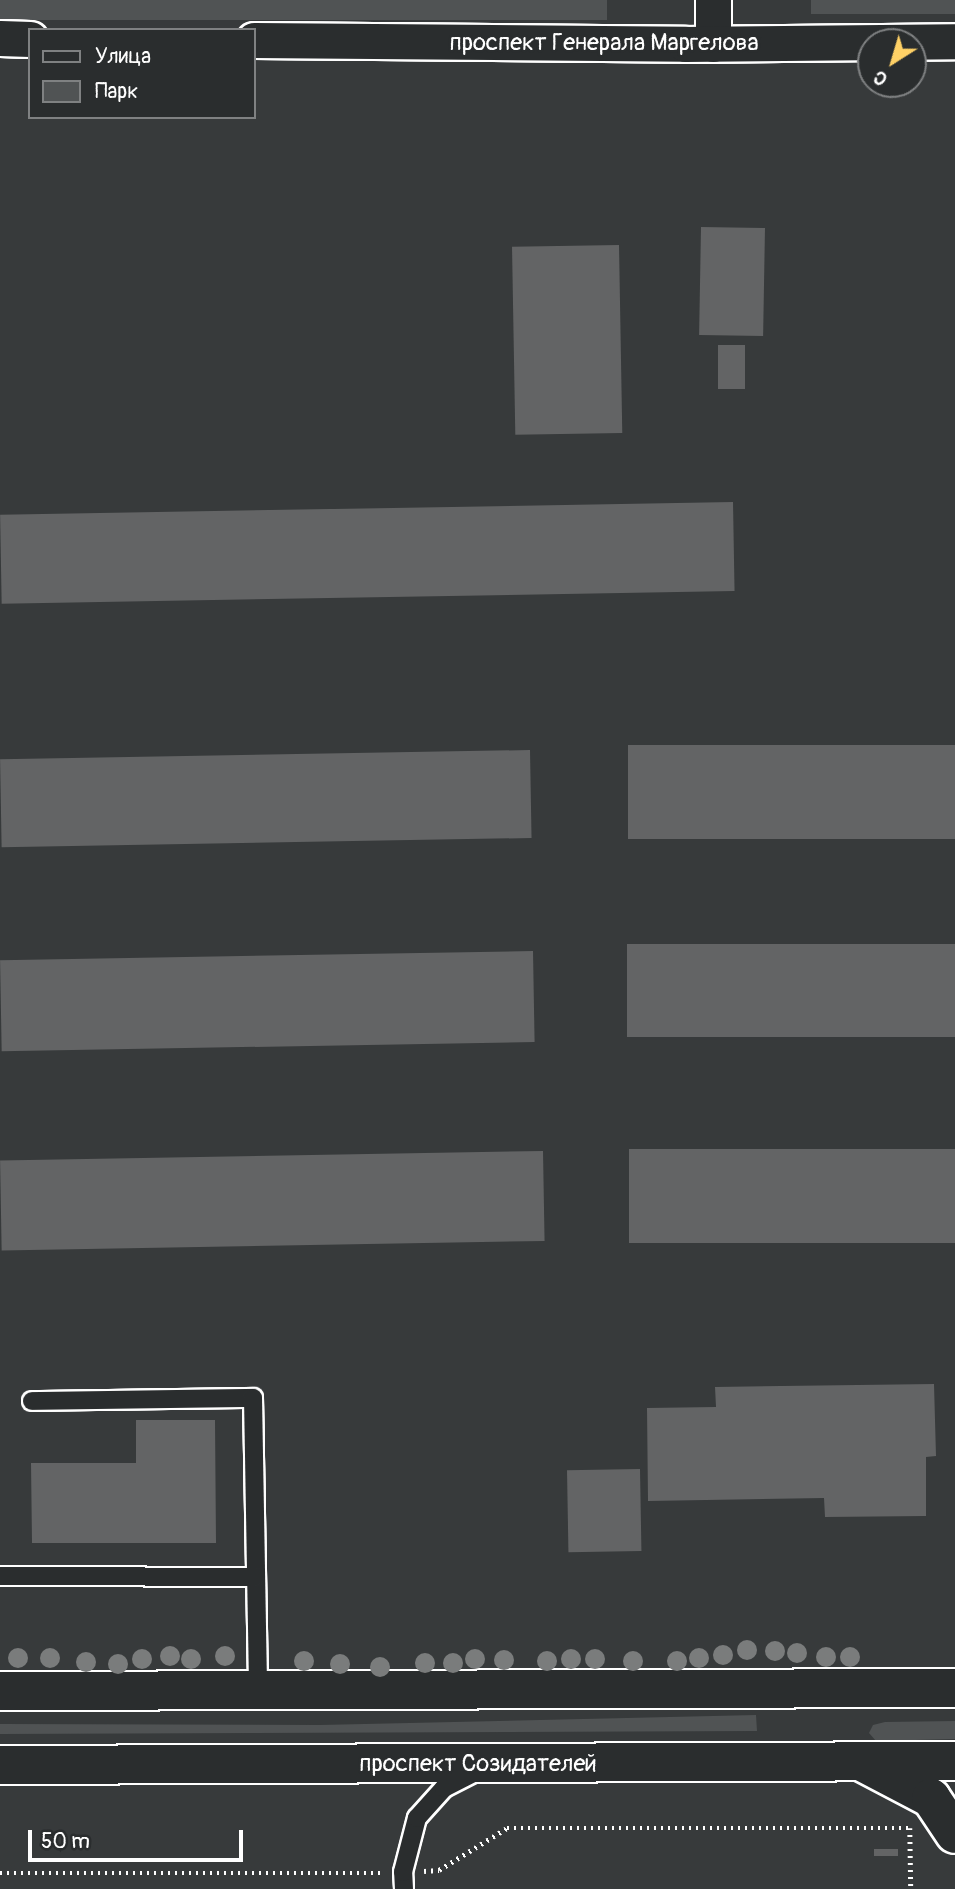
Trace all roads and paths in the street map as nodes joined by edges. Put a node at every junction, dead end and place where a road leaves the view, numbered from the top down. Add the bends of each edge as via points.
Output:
1 (713, 0) edge
2 (0, 38) edge
3 (28, 38) edge
4 (256, 40) edge
5 (955, 41) edge
6 (713, 44) junction
7 (32, 1401) dead end
8 (0, 1576) edge
9 (256, 1577) junction
10 (955, 1688) edge
11 (258, 1690) junction
12 (0, 1691) edge
13 (955, 1761) edge
14 (862, 1762) junction
15 (490, 1764) junction
16 (0, 1765) edge
17 (955, 1834) edge
18 (0, 1873) edge
19 (403, 1881) edge
20 (911, 1889) edge

1 - 6 street
2 - 3 street
4 - 6 street, проспект Генерала Маргелова
5 - 6 street, проспект Генерала Маргелова
7 - 9 lane via 253,1398
8 - 9 lane
9 - 11 lane
10 - 11 main road
11 - 12 main road
13 - 14 main road, проспект Созидателей
14 - 15 main road, проспект Созидателей
14 - 17 main road via 931,1798
15 - 16 main road, проспект Созидателей
15 - 19 lane via 444,1788 417,1818
18 - 19 path
19 - 20 path via 439,1870 507,1828 910,1828

